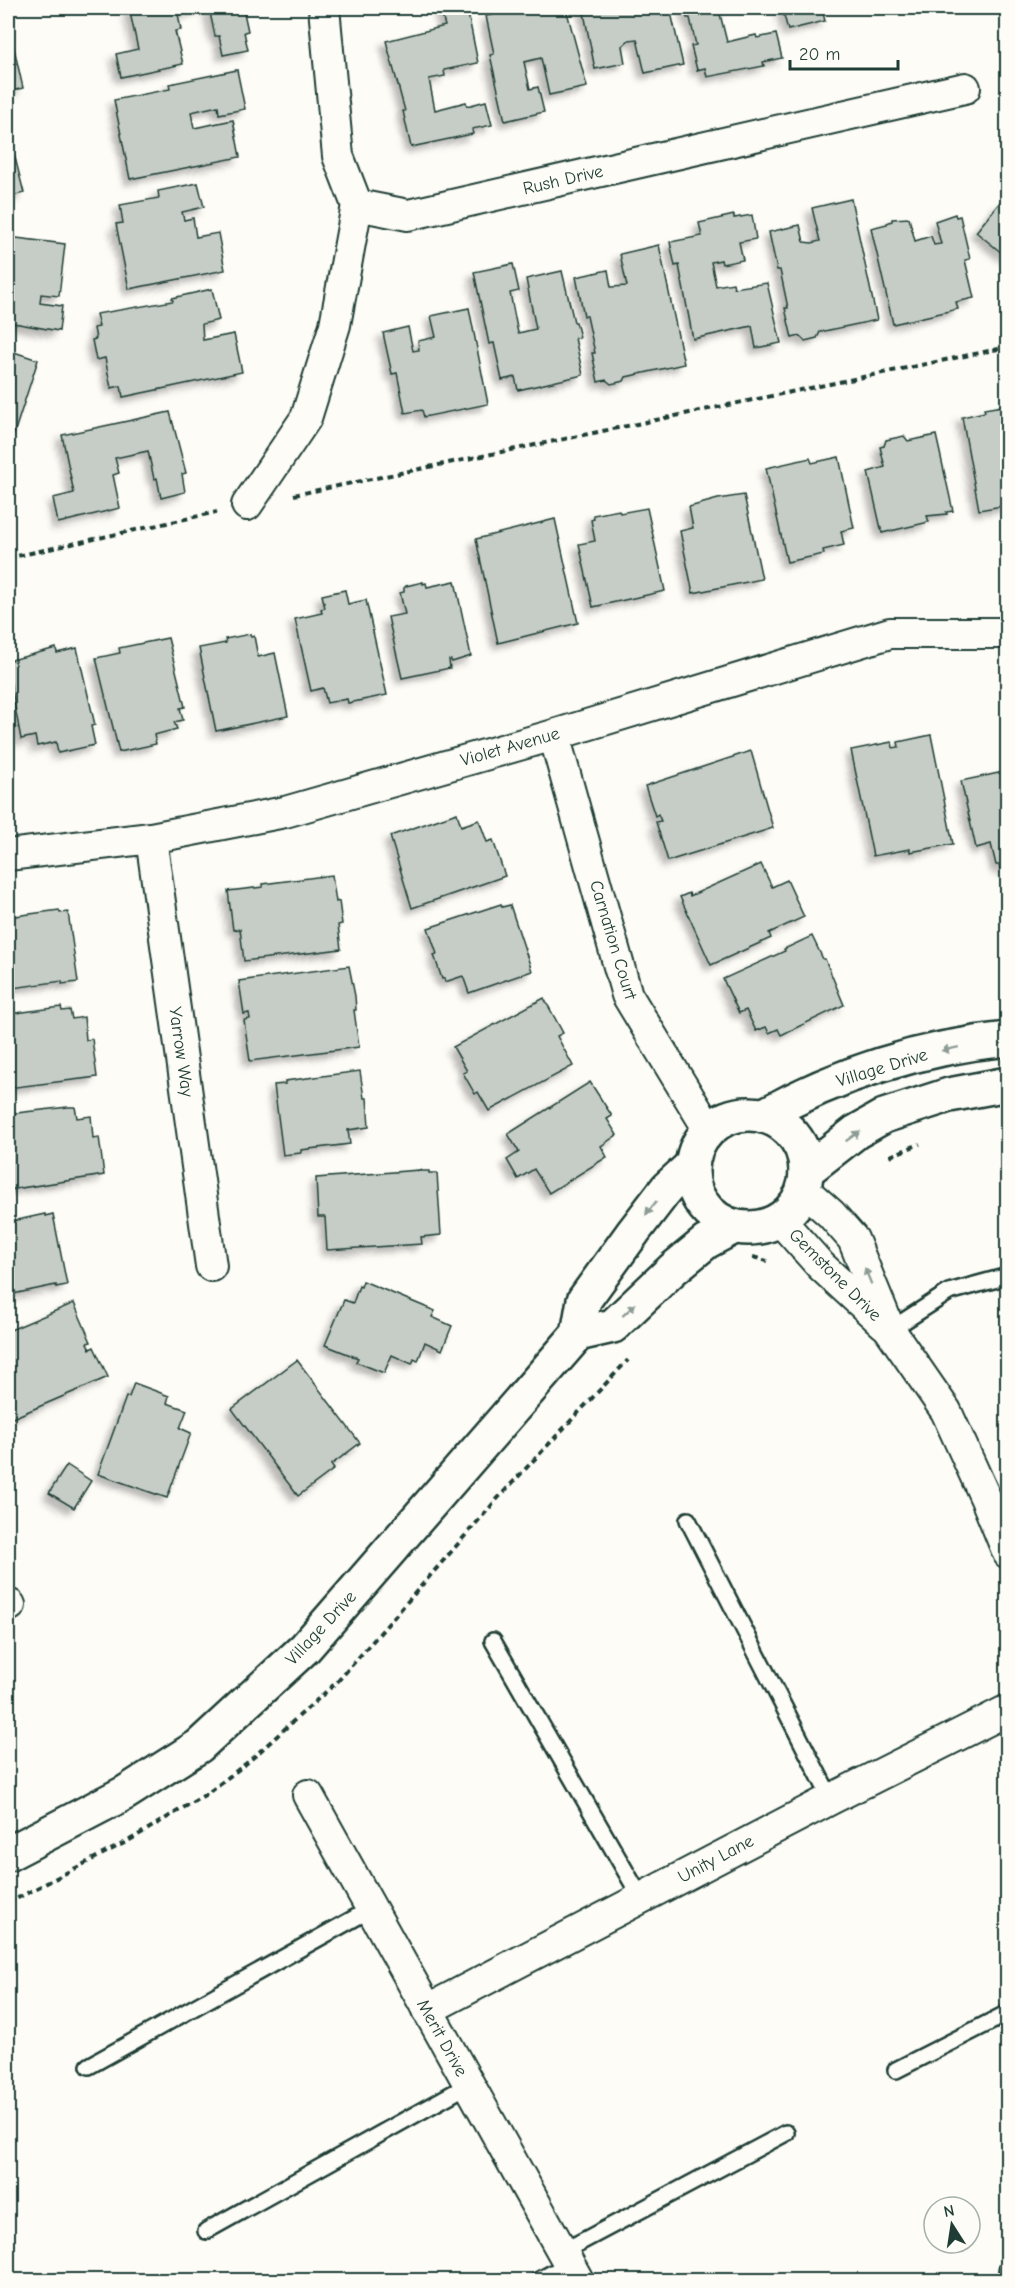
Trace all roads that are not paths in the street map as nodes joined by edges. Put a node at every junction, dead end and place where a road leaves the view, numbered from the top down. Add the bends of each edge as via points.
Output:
1 (324, 8) edge
2 (965, 88) dead end
3 (357, 205) junction
4 (247, 505) road end
5 (1008, 633) edge
6 (554, 735) junction
7 (151, 838) junction
8 (8, 855) edge
9 (1008, 1039) edge
10 (1008, 1084) edge
11 (763, 1116) junction
12 (709, 1130) junction
13 (691, 1166) junction
14 (805, 1180) junction
15 (780, 1220) junction
16 (734, 1227) junction
17 (211, 1266) dead end
18 (1008, 1276) edge
19 (890, 1330) junction
20 (578, 1334) junction
21 (999, 1503) edge
22 (688, 1520) dead end
23 (1008, 1552) edge
24 (493, 1641) dead end
25 (1008, 1710) edge
26 (308, 1795) dead end
27 (831, 1799) junction
28 (8, 1854) edge
29 (641, 1898) junction
30 (371, 1909) junction
31 (427, 2010) junction
32 (1008, 2013) edge
33 (89, 2066) dead end
34 (896, 2070) dead end
35 (468, 2085) junction
36 (786, 2133) dead end
37 (206, 2231) dead end
38 (570, 2265) edge
39 (539, 2280) edge

1 - 3 street via 338,156
2 - 3 street, Rush Drive via 408,215
3 - 4 street via 335,325 306,418
5 - 6 street, Violet Avenue via 890,633
6 - 7 street, Violet Avenue via 285,812
6 - 12 street, Carnation Court via 627,995
7 - 8 street, Violet Avenue
7 - 17 street, Yarrow Way
9 -> 11 street, Village Drive via 905,1058 850,1074
14 -> 10 street via 856,1132 884,1116 950,1095
11 - 12 street via 743,1114 724,1119
11 - 14 street via 777,1121 799,1142 805,1156
12 - 13 street via 696,1146
13 - 16 street via 697,1198 719,1221
13 -> 20 street via 667,1188 584,1300
14 - 15 street via 794,1207
19 -> 14 street, Gemstone Drive via 853,1239
15 - 16 street via 766,1227
15 - 19 street, Gemstone Drive via 821,1266
20 -> 16 street via 613,1326 673,1269 706,1242
18 - 19 lane via 949,1292
19 - 21 street, Gemstone Drive via 946,1411
20 - 28 street, Village Drive via 305,1648 199,1746 125,1793
21 - 23 street, Gemstone Drive
22 - 27 lane
24 - 29 lane
25 - 27 street, Unity Lane
26 - 30 street, Merit Drive
27 - 29 street, Unity Lane
29 - 31 street, Unity Lane
30 - 31 street, Merit Drive
30 - 33 lane
31 - 35 street, Merit Drive
32 - 34 lane
35 - 37 lane
35 - 38 street, Merit Drive
36 - 38 lane
38 - 39 lane

